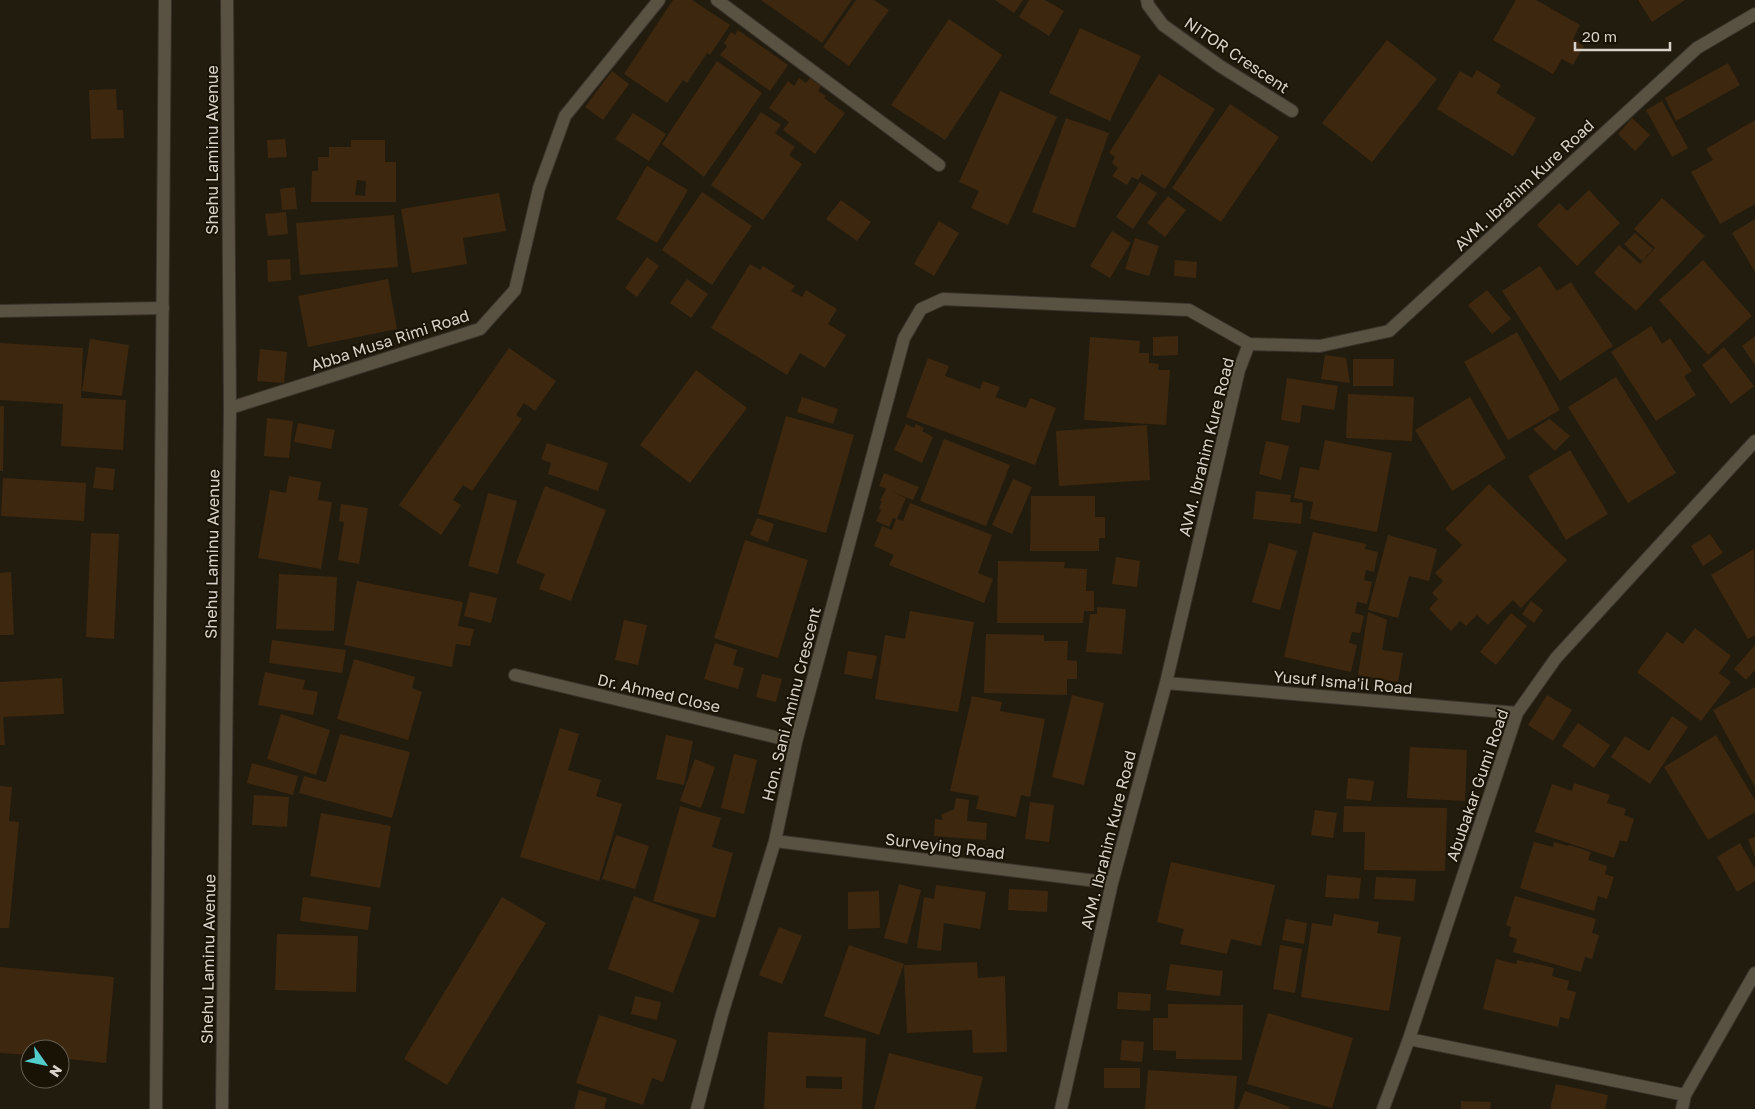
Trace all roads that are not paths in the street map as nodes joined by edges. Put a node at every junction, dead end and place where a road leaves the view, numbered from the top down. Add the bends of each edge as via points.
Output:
1 (165, 0) edge
2 (227, 0) edge
3 (659, 0) edge
4 (717, 0) edge
5 (1148, 0) edge
6 (1755, 14) edge
7 (1292, 111) dead end
8 (939, 165) dead end
9 (163, 308) junction
10 (0, 311) edge
11 (1249, 344) junction
12 (230, 408) junction
13 (1755, 441) edge
14 (515, 675) dead end
15 (1166, 683) junction
16 (1517, 713) junction
17 (796, 742) junction
18 (774, 841) junction
19 (1112, 883) junction
20 (1755, 973) edge
21 (1409, 1039) junction
22 (1685, 1095) junction
23 (156, 1109) edge
24 (222, 1109) edge
25 (698, 1109) edge
26 (1062, 1109) edge
27 (1383, 1109) edge
28 (1682, 1109) edge

1 - 9 street
2 - 12 street, Shehu Laminu Avenue
3 - 12 street, Abba Musa Rimi Road via 565,116 539,188 515,290 480,329
4 - 8 street
5 - 7 street, NITOR Crescent via 1148,5 1163,25
6 - 11 street, AVM. Ibrahim Kure Road via 1697,48 1389,331 1320,346
9 - 10 street
9 - 23 street
11 - 15 street, AVM. Ibrahim Kure Road via 1239,370
11 - 17 street, Hon. Sani Aminu Crescent via 1189,310 943,299 921,308 904,338
12 - 24 street, Shehu Laminu Avenue
13 - 16 street, Abubakar Gumi Road via 1556,658
14 - 17 street, Dr. Ahmed Close
15 - 16 street, Yusuf Isma'il Road
15 - 19 street, AVM. Ibrahim Kure Road
16 - 21 street, Abubakar Gumi Road
17 - 18 street, Hon. Sani Aminu Crescent
18 - 19 street, Surveying Road
18 - 25 street, Hon. Sani Aminu Crescent via 722,1014
19 - 26 street, AVM. Ibrahim Kure Road
20 - 22 street
21 - 22 street
21 - 27 street, Abubakar Gumi Road
22 - 28 street

